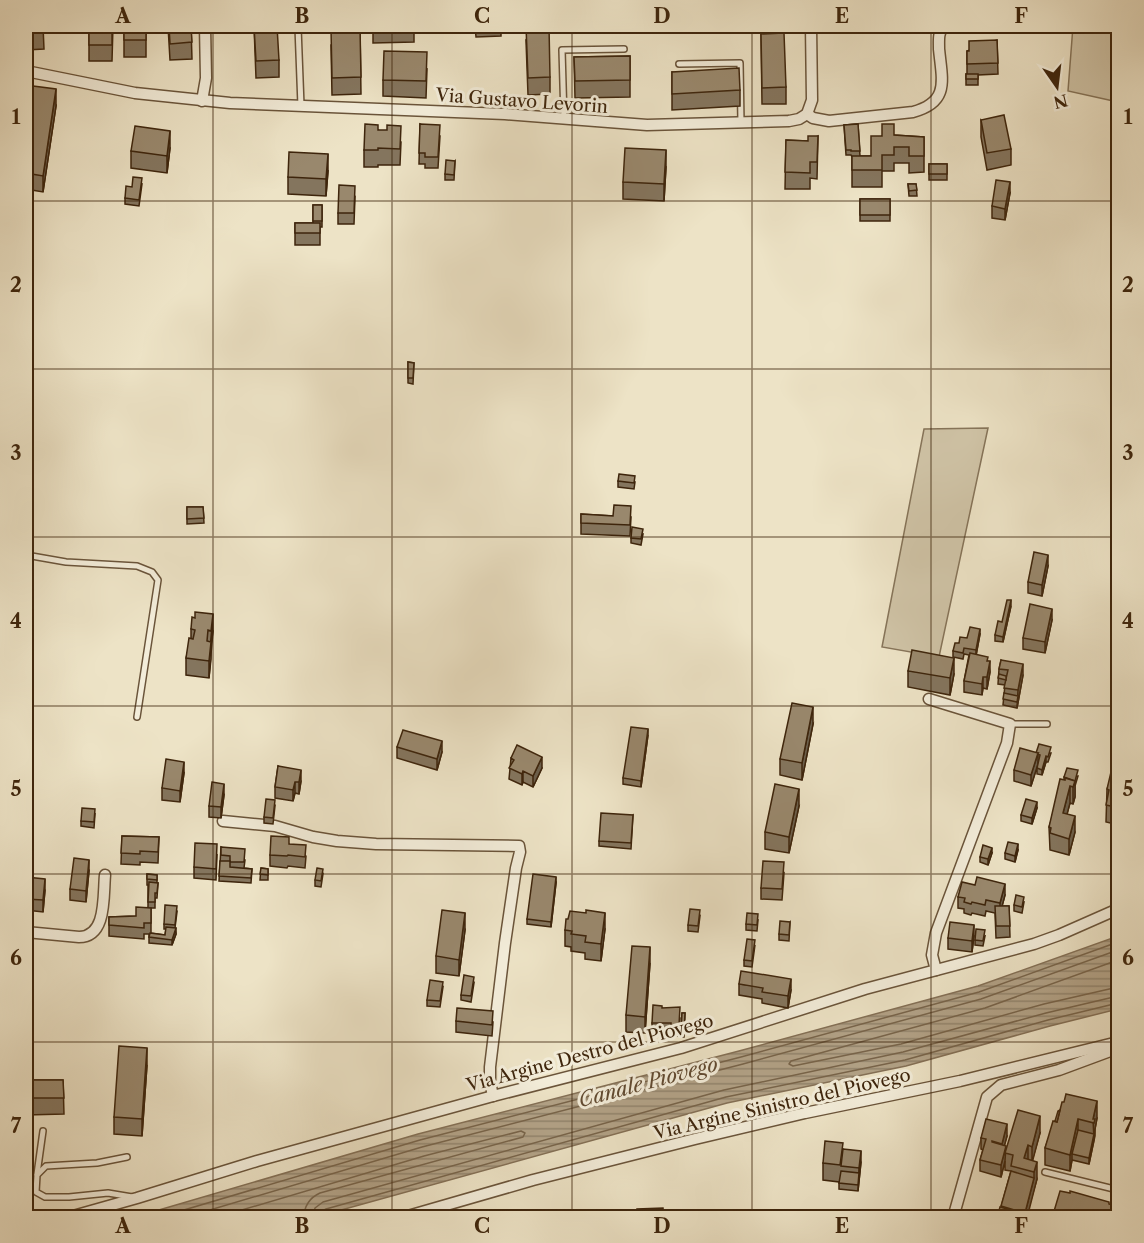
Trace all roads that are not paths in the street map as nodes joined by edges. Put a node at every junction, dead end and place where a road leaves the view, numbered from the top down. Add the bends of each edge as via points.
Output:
1 (205, 26) edge
2 (811, 26) edge
3 (943, 26) edge
4 (298, 27) dead end
5 (624, 49) dead end
6 (679, 64) dead end
7 (26, 70) edge
8 (202, 101) junction
9 (301, 106) junction
10 (807, 114) junction
11 (564, 119) junction
12 (741, 123) junction
13 (26, 555) edge
14 (929, 699) dead end
15 (137, 717) dead end
16 (1010, 724) junction
17 (1047, 724) dead end
18 (223, 821) dead end
19 (105, 875) dead end
20 (1119, 909) edge
21 (26, 932) edge
22 (936, 970) junction
23 (1119, 1042) edge
24 (1119, 1047) edge
25 (493, 1096) junction
26 (43, 1131) dead end
27 (127, 1157) dead end
28 (1046, 1172) dead end
29 (37, 1175) junction
30 (1119, 1190) edge
31 (137, 1198) junction
32 (454, 1203) junction
33 (92, 1210) junction
34 (26, 1215) edge
35 (66, 1218) edge
36 (401, 1218) edge
37 (433, 1218) edge
38 (953, 1218) edge

1 - 8 street via 206,78
2 - 10 street via 812,100
3 - 10 street, Via Gustavo Levorin via 938,35 941,86 933,104 913,112 829,121
4 - 9 lane
5 - 11 lane via 562,50
6 - 12 lane via 740,63
7 - 8 street, Via Gustavo Levorin via 135,93
8 - 9 street, Via Gustavo Levorin
9 - 11 street, Via Gustavo Levorin
10 - 12 street, Via Gustavo Levorin via 789,121
11 - 12 street, Via Gustavo Levorin via 647,125
13 - 15 lane via 66,562 137,566 152,572 158,580
14 - 16 street
16 - 17 lane
16 - 22 street via 936,933 932,955
18 - 25 street via 275,826 337,841 519,846 490,1067
19 - 21 street via 100,923 91,934 79,937
20 - 22 street, Via Argine Destro del Piovego via 1042,941
22 - 25 street, Via Argine Destro del Piovego via 681,1048
23 - 32 street, Via Argine Sinistro del Piovego via 805,1113
24 - 38 street via 1059,1070 1002,1085 987,1097
25 - 31 street, Via Argine Destro del Piovego
26 - 29 lane
27 - 29 lane via 46,1166
28 - 30 lane
29 - 31 lane via 36,1192 45,1197 108,1193
31 - 33 street, Via Argine Destro del Piovego
32 - 36 street, Via Argine Sinistro del Piovego
32 - 37 street, Via Argine Sinistro del Piovego
33 - 34 lane
33 - 35 street, Via Argine Destro del Piovego

